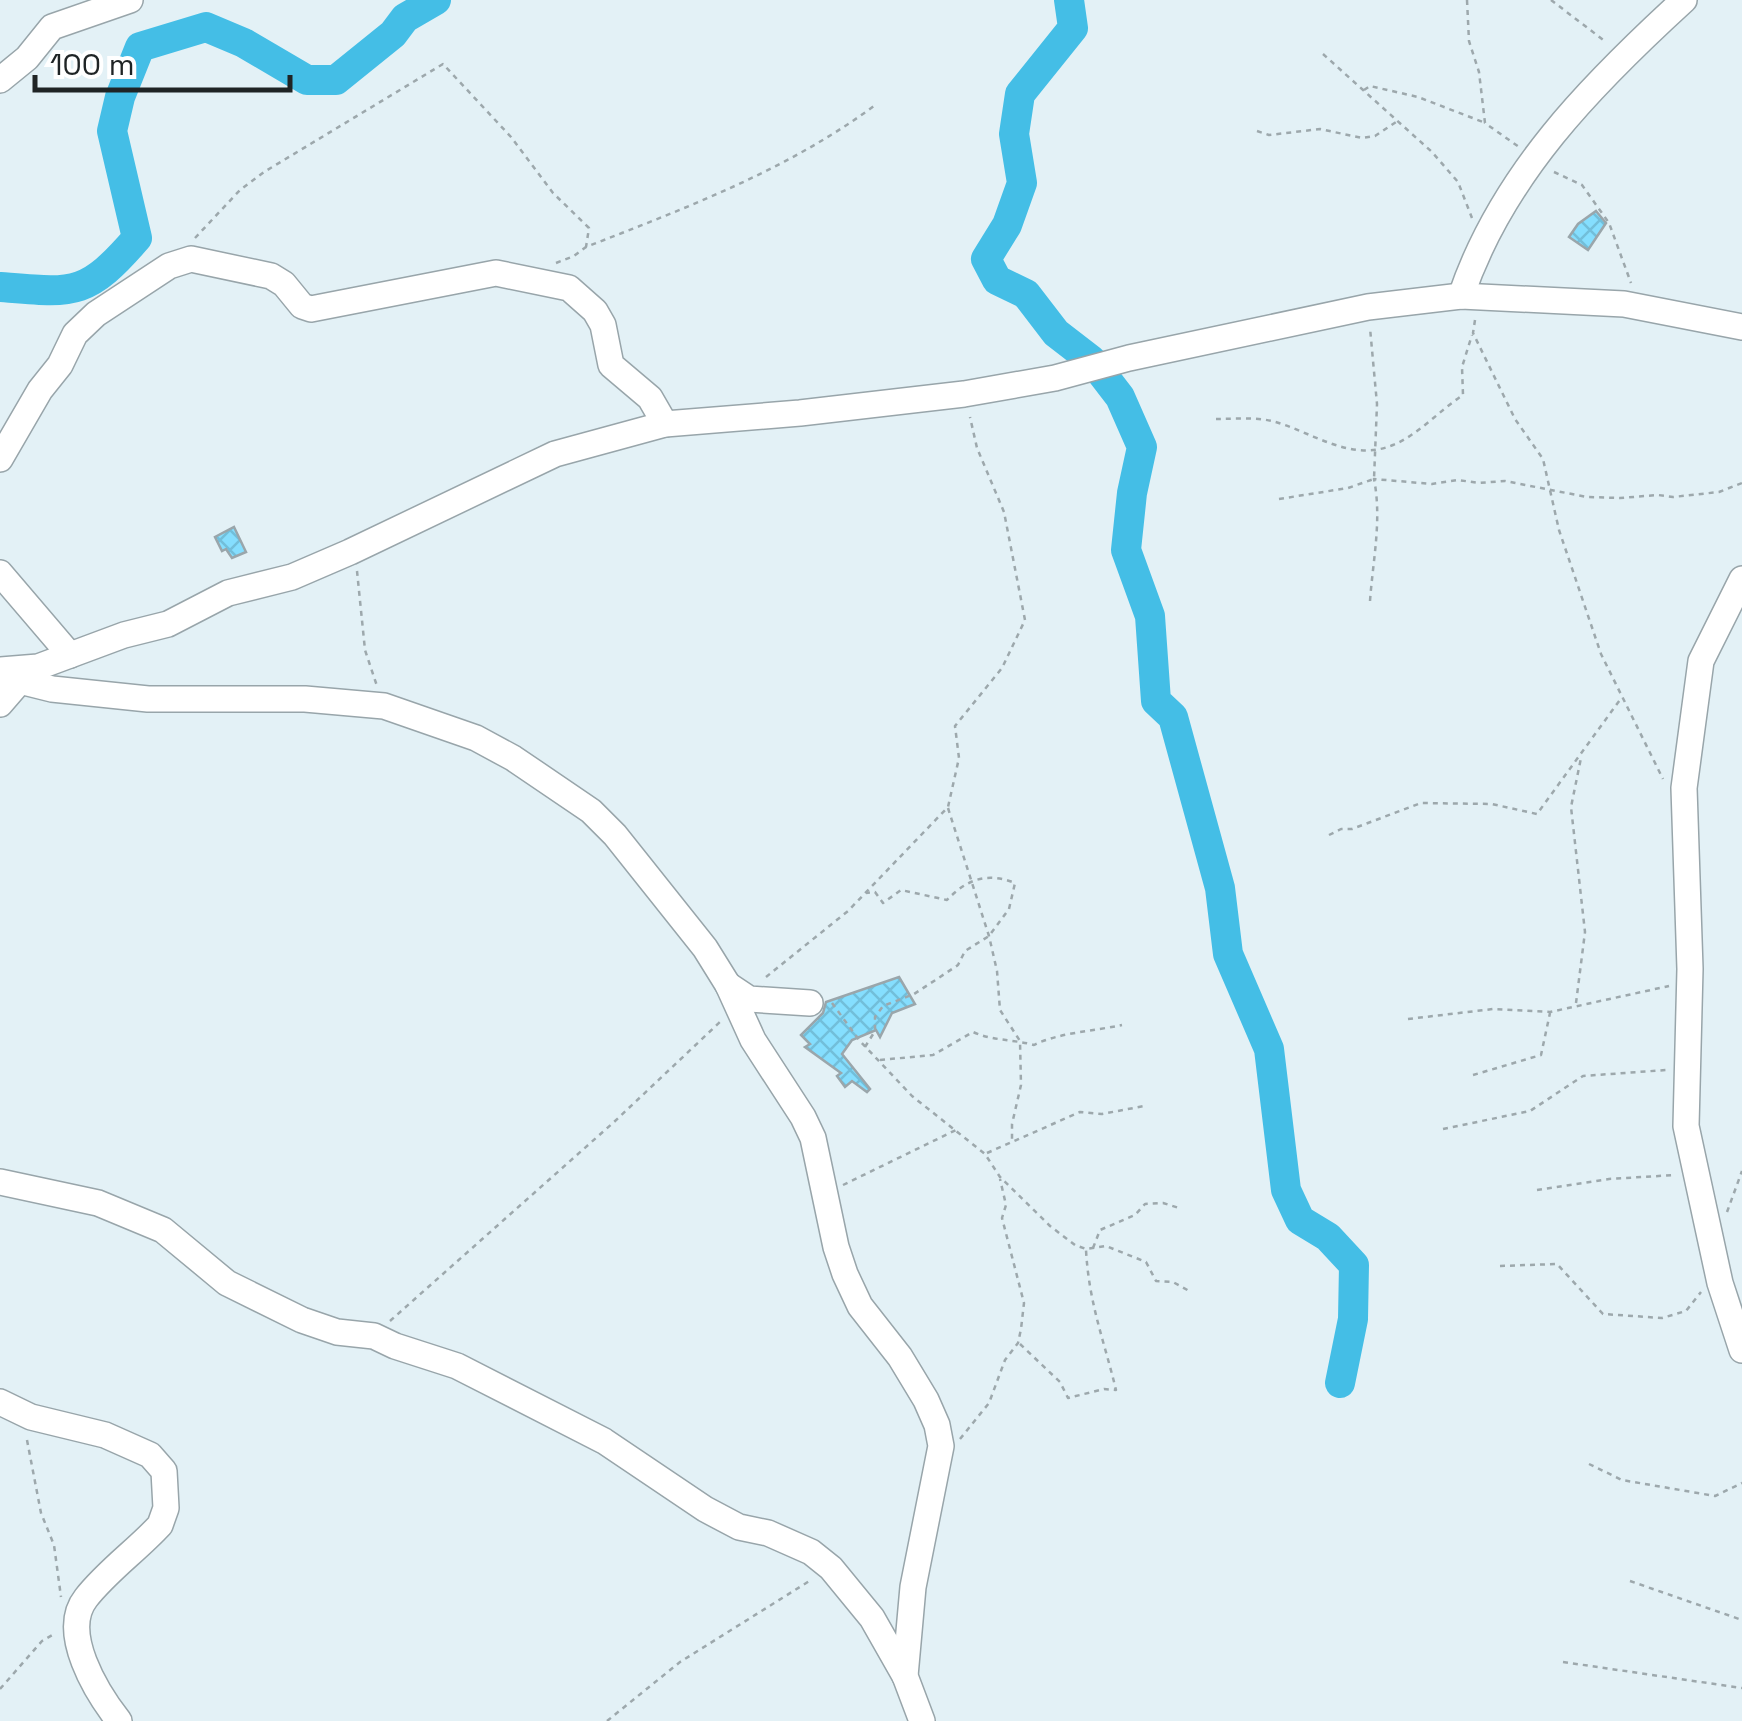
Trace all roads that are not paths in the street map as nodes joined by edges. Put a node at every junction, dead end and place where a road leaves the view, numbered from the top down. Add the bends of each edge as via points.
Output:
1 (130, 0) edge
2 (1684, 0) edge
3 (0, 80) edge
4 (1470, 296) junction
5 (1742, 327) edge
6 (664, 424) junction
7 (0, 459) edge
8 (0, 573) edge
9 (1742, 579) edge
10 (70, 655) junction
11 (6, 676) edge
12 (0, 704) edge
13 (735, 995) junction
14 (810, 1003) road end
15 (0, 1182) edge
16 (1742, 1350) edge
17 (0, 1402) edge
18 (904, 1676) junction
19 (119, 1721) edge
20 (922, 1721) edge

1 - 3 street via 62,21
2 - 4 street via 1623,56 1533,158 1477,249
4 - 5 street via 1624,304
4 - 6 street via 1368,307 964,394
6 - 7 street via 650,398 611,366 603,325 568,288 496,273 312,308 270,276 191,259 169,266 76,334
6 - 10 street via 555,454 292,577 228,593 168,624
8 - 10 street
9 - 16 street via 1701,660 1684,788 1686,1126 1720,1283
10 - 11 street
11 - 12 street
11 - 13 street via 52,689 148,699 384,706 476,738 616,835
13 - 14 street
13 - 18 street via 753,1040 813,1138 836,1247 860,1306 937,1425 941,1446
15 - 18 street via 98,1202 163,1230 227,1283 302,1320 374,1336 457,1366 604,1441 739,1527 811,1552 872,1618
17 - 19 street via 130,1444 164,1471 160,1525 83,1601 77,1620 90,1672
18 - 20 street

